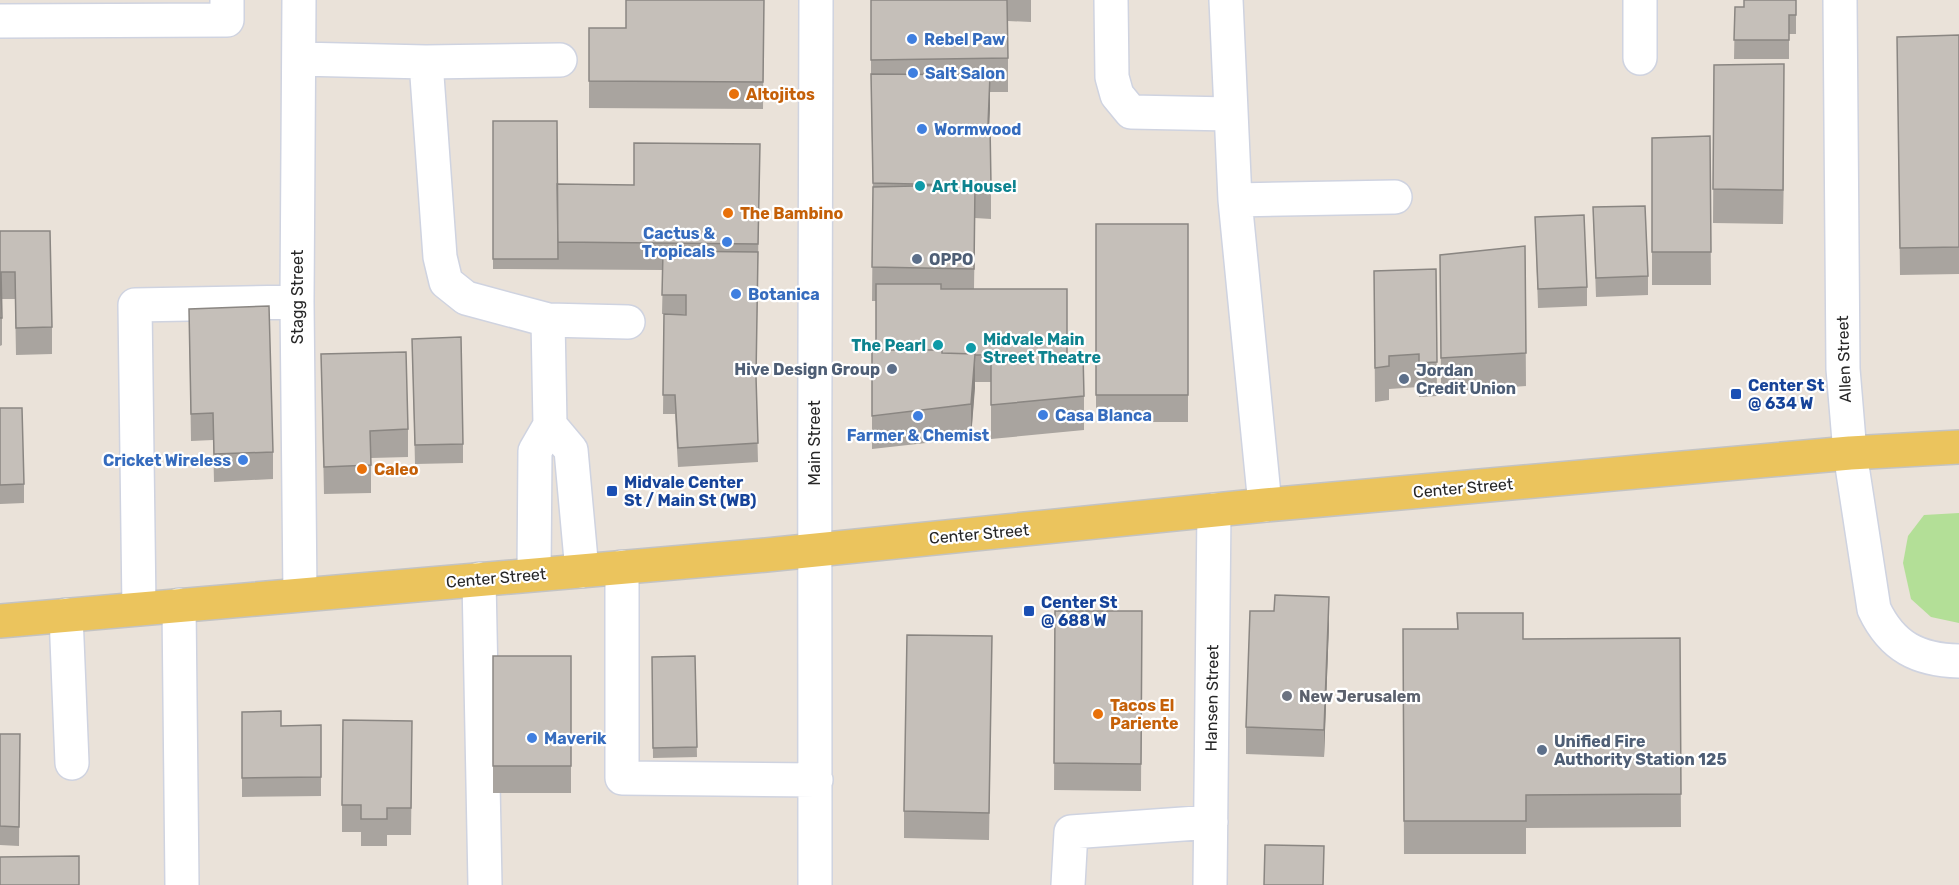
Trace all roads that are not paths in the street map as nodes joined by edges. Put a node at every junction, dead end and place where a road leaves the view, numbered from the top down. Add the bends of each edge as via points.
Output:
1 (227, 0) edge
2 (299, 0) edge
3 (816, 0) edge
4 (1111, 0) edge
5 (1226, 0) edge
6 (1640, 0) edge
7 (1840, 0) edge
8 (0, 21) edge
9 (1640, 58) dead end
10 (299, 59) junction
11 (560, 60) dead end
12 (426, 62) junction
13 (1230, 114) junction
14 (1395, 197) dead end
15 (1234, 200) junction
16 (297, 302) junction
17 (548, 321) junction
18 (628, 322) dead end
19 (550, 425) junction
20 (1959, 447) edge
21 (1851, 453) junction
22 (1265, 505) junction
23 (1214, 510) junction
24 (816, 550) junction
25 (622, 567) junction
26 (582, 571) junction
27 (534, 574) junction
28 (479, 579) junction
29 (300, 594) junction
30 (179, 605) junction
31 (139, 608) junction
32 (66, 615) junction
33 (0, 621) edge
34 (1959, 661) edge
35 (72, 763) dead end
36 (816, 780) junction
37 (1211, 822) junction
38 (182, 885) edge
39 (485, 885) edge
40 (815, 885) edge
41 (1068, 885) edge
42 (1210, 885) edge

1 - 8 street via 227,20
2 - 10 street, Stagg Street
3 - 24 street, Main Street
4 - 13 street via 1112,77 1117,95 1131,112
5 - 13 street
6 - 9 street
7 - 21 street, Allen Street via 1843,369
10 - 12 street
10 - 16 street, Stagg Street
11 - 12 street
12 - 17 street via 440,257 446,282 466,298
13 - 15 street
14 - 15 street
15 - 22 street
16 - 29 street, Stagg Street
16 - 31 street via 135,305
17 - 18 street
17 - 19 street
19 - 26 street via 571,450
19 - 27 street via 535,451
20 - 21 main road, Center Street
21 - 22 main road, Center Street
21 - 34 street, Allen Street via 1874,609 1882,626 1911,652
22 - 23 main road, Center Street
23 - 24 main road, Center Street
23 - 37 street, Hansen Street
24 - 25 main road, Center Street
24 - 36 street, Main Street
25 - 26 main road, Center Street
25 - 36 street via 622,778
26 - 27 main road, Center Street
27 - 28 main road, Center Street
28 - 29 main road, Center Street
28 - 39 street
29 - 30 main road, Center Street
30 - 31 main road, Center Street
30 - 38 street
31 - 32 main road, Center Street
32 - 33 main road, Center Street
32 - 35 street
36 - 40 street, Main Street
37 - 41 street via 1071,832
37 - 42 street, Hansen Street

